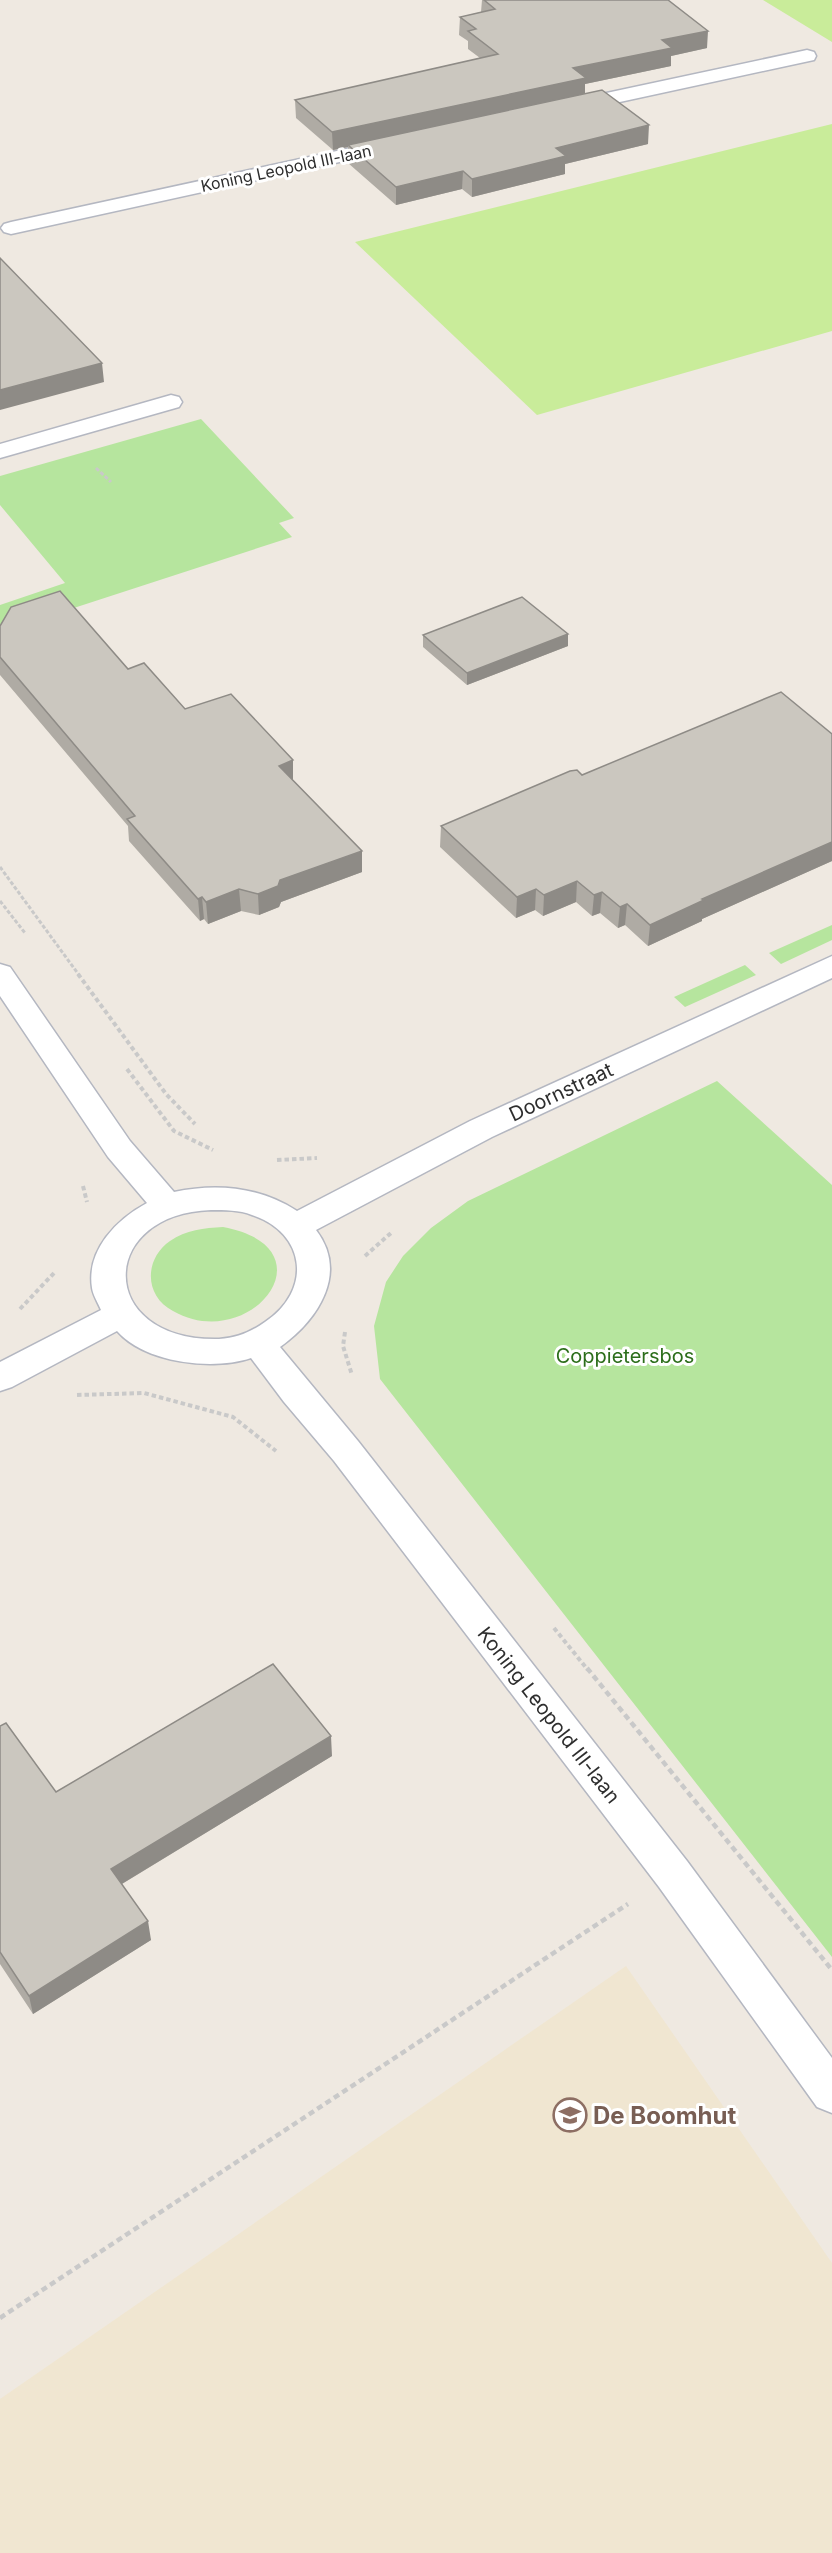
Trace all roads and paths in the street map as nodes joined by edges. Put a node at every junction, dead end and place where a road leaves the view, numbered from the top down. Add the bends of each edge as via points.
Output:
1 (807, 56) dead end
2 (553, 111) edge
3 (414, 141) edge
4 (11, 228) dead end
5 (171, 402) dead end
6 (0, 451) edge
7 (0, 867) edge
8 (0, 901) edge
9 (28, 937) dead end
10 (832, 966) edge
11 (0, 974) edge
12 (125, 1066) dead end
13 (195, 1124) dead end
14 (222, 1152) dead end
15 (322, 1158) dead end
16 (268, 1160) dead end
17 (168, 1206) junction
18 (400, 1226) dead end
19 (294, 1227) junction
20 (361, 1266) dead end
21 (119, 1315) junction
22 (346, 1325) dead end
23 (258, 1343) junction
24 (0, 1378) edge
25 (353, 1378) dead end
26 (74, 1396) dead end
27 (277, 1452) dead end
28 (552, 1625) dead end
29 (726, 1838) junction
30 (673, 1874) junction
31 (832, 1970) edge
32 (832, 2093) edge
33 (0, 2318) edge

1 - 2 street
3 - 4 street, Koning Leopold III-laan
5 - 6 street
7 - 13 path via 166,1094
8 - 9 path
10 - 19 street, Doornstraat via 481,1129
11 - 17 street via 119,1149
12 - 14 path via 174,1131
15 - 16 path
17 - 19 street via 203,1199 237,1199 270,1209
17 - 21 street via 135,1225 114,1251 107,1282
18 - 20 path via 365,1257
19 - 23 street via 313,1255 312,1287 294,1320
21 - 23 street via 143,1335 181,1349 220,1352
21 - 24 street
22 - 25 path via 343,1346
23 - 30 street, Koning Leopold III-laan
26 - 27 path via 144,1393 233,1417
28 - 29 path
29 - 30 path
29 - 31 path
30 - 32 street, Koning Leopold III-laan
30 - 33 path

